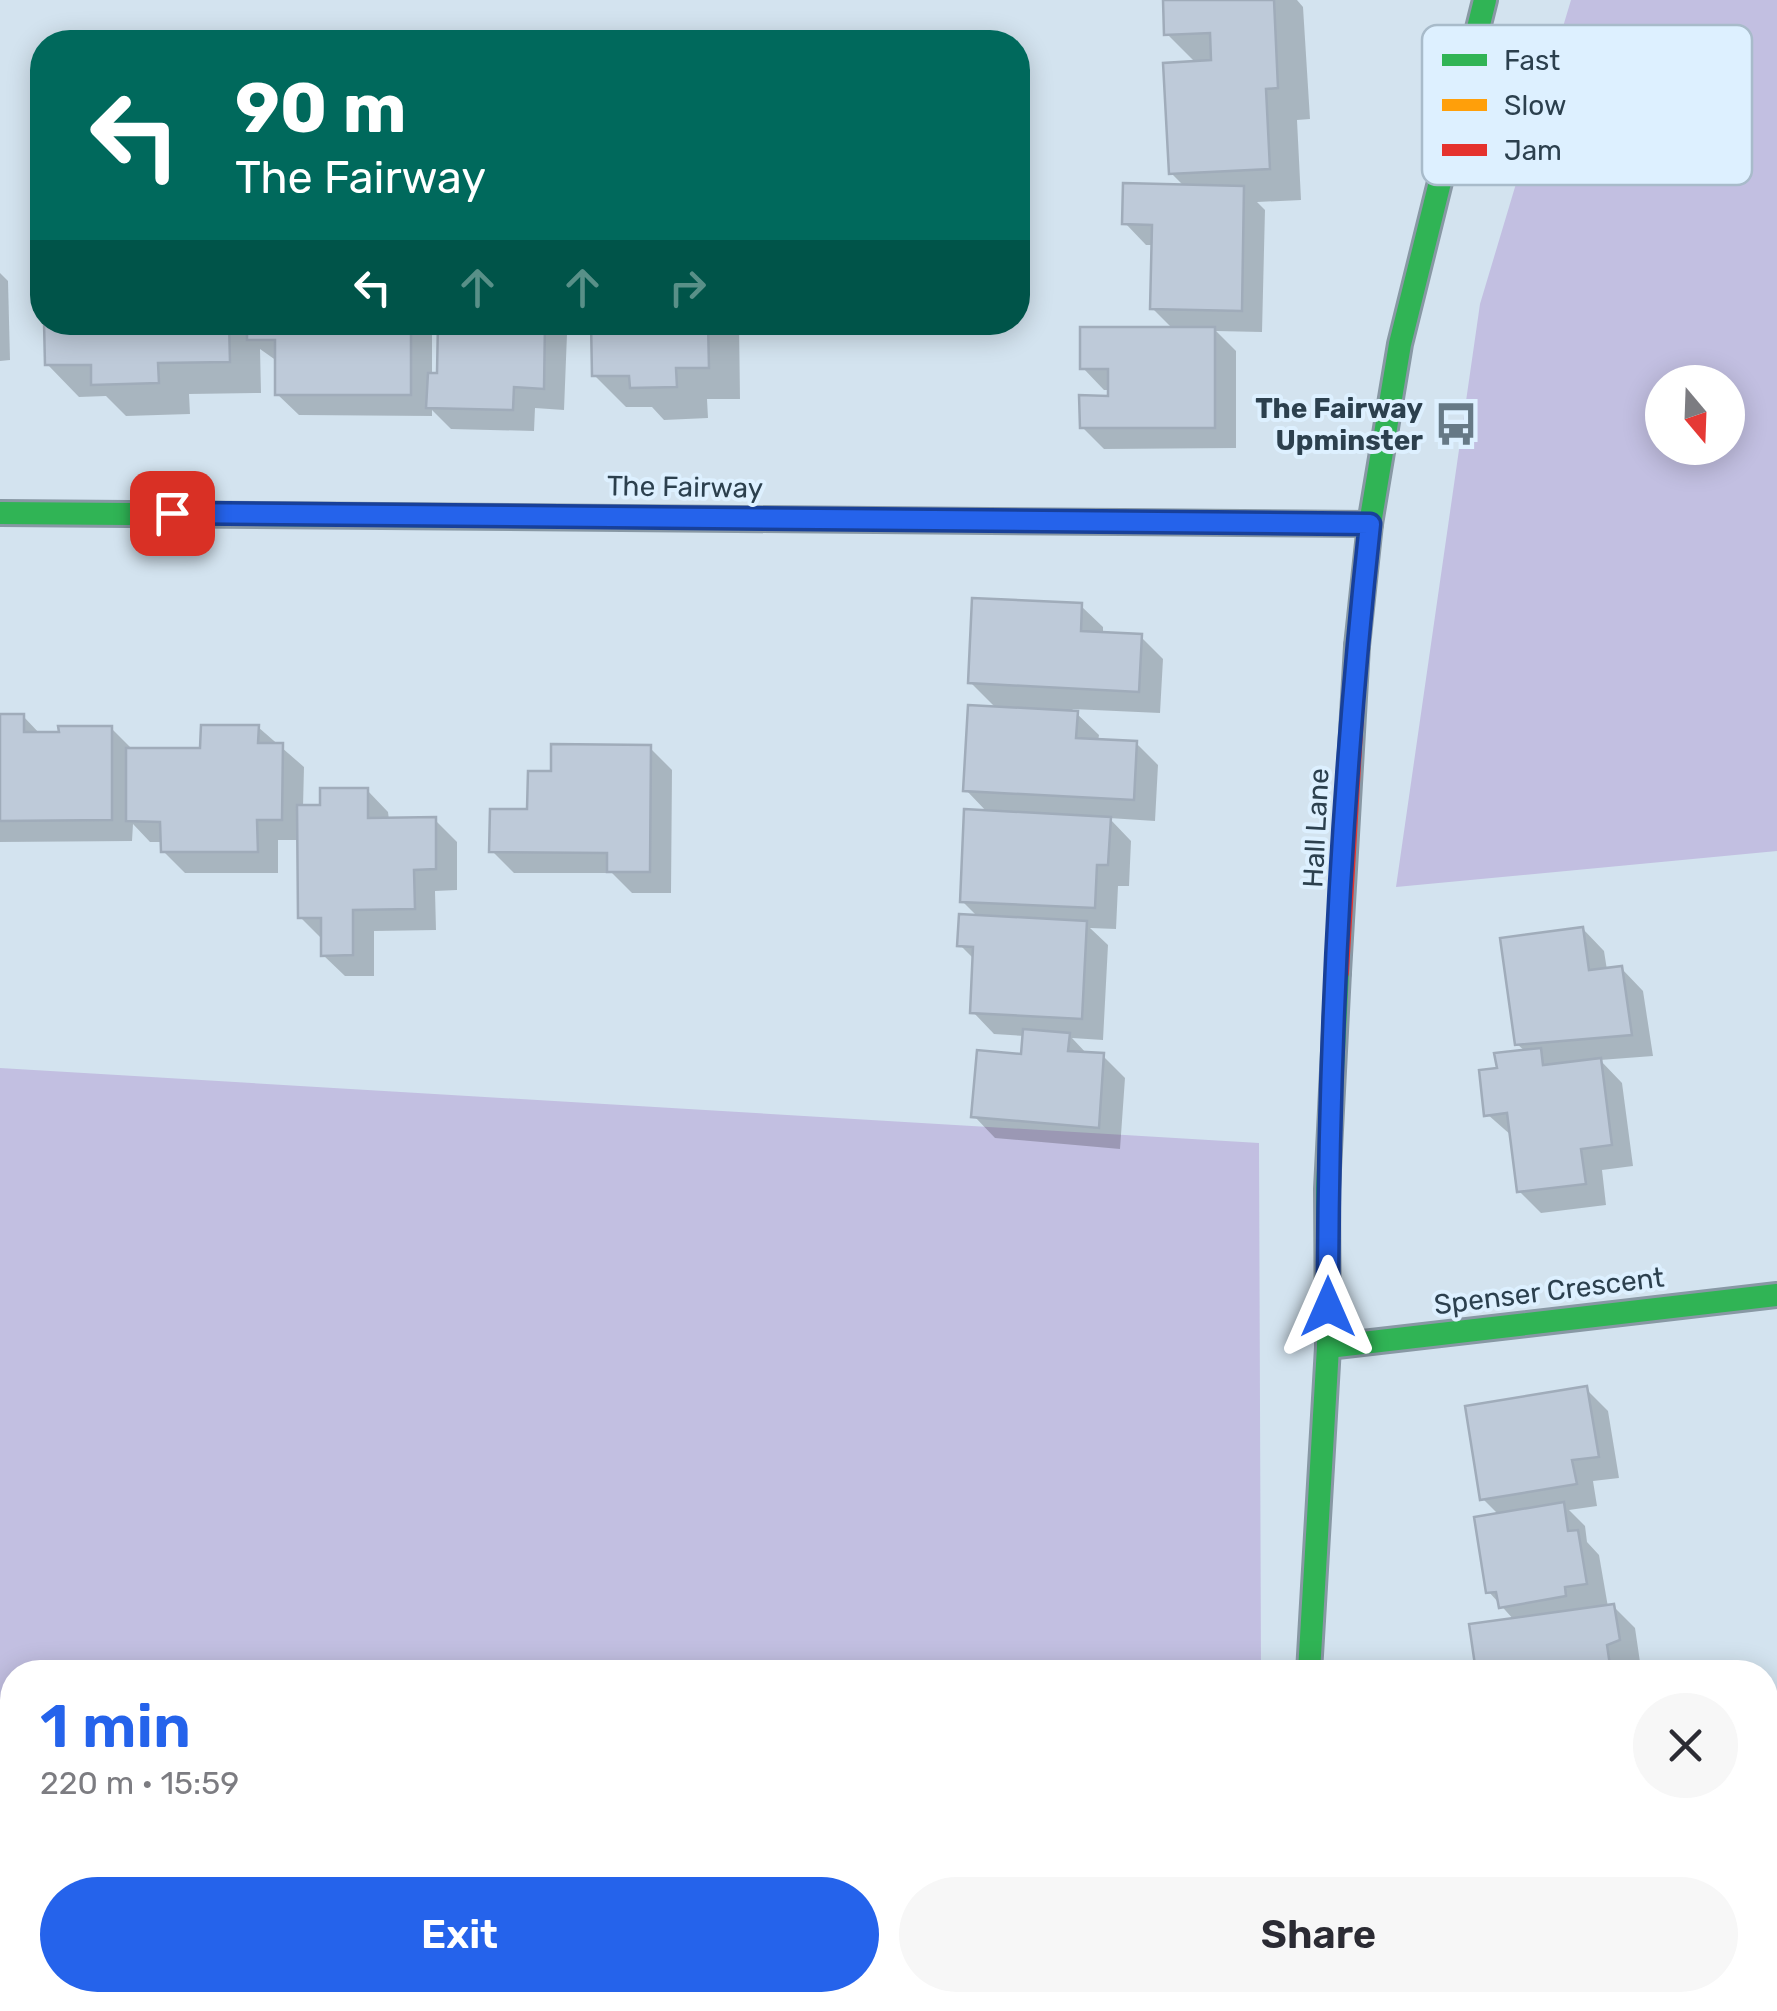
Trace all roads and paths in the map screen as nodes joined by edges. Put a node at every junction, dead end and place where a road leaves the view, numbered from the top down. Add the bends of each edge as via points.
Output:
1 (1485, 0) edge
2 (1479, 25) edge
3 (1439, 185) edge
4 (0, 512) edge
5 (1370, 524) junction
6 (1777, 1295) edge
7 (1328, 1347) junction
8 (1309, 1660) edge

1 - 2 street, Hall Lane
3 - 5 street, Hall Lane via 1400,344
4 - 5 street, The Fairway
5 - 7 street, Hall Lane via 1354,675 1331,1110
6 - 7 street, Spenser Crescent
7 - 8 street, Hall Lane

